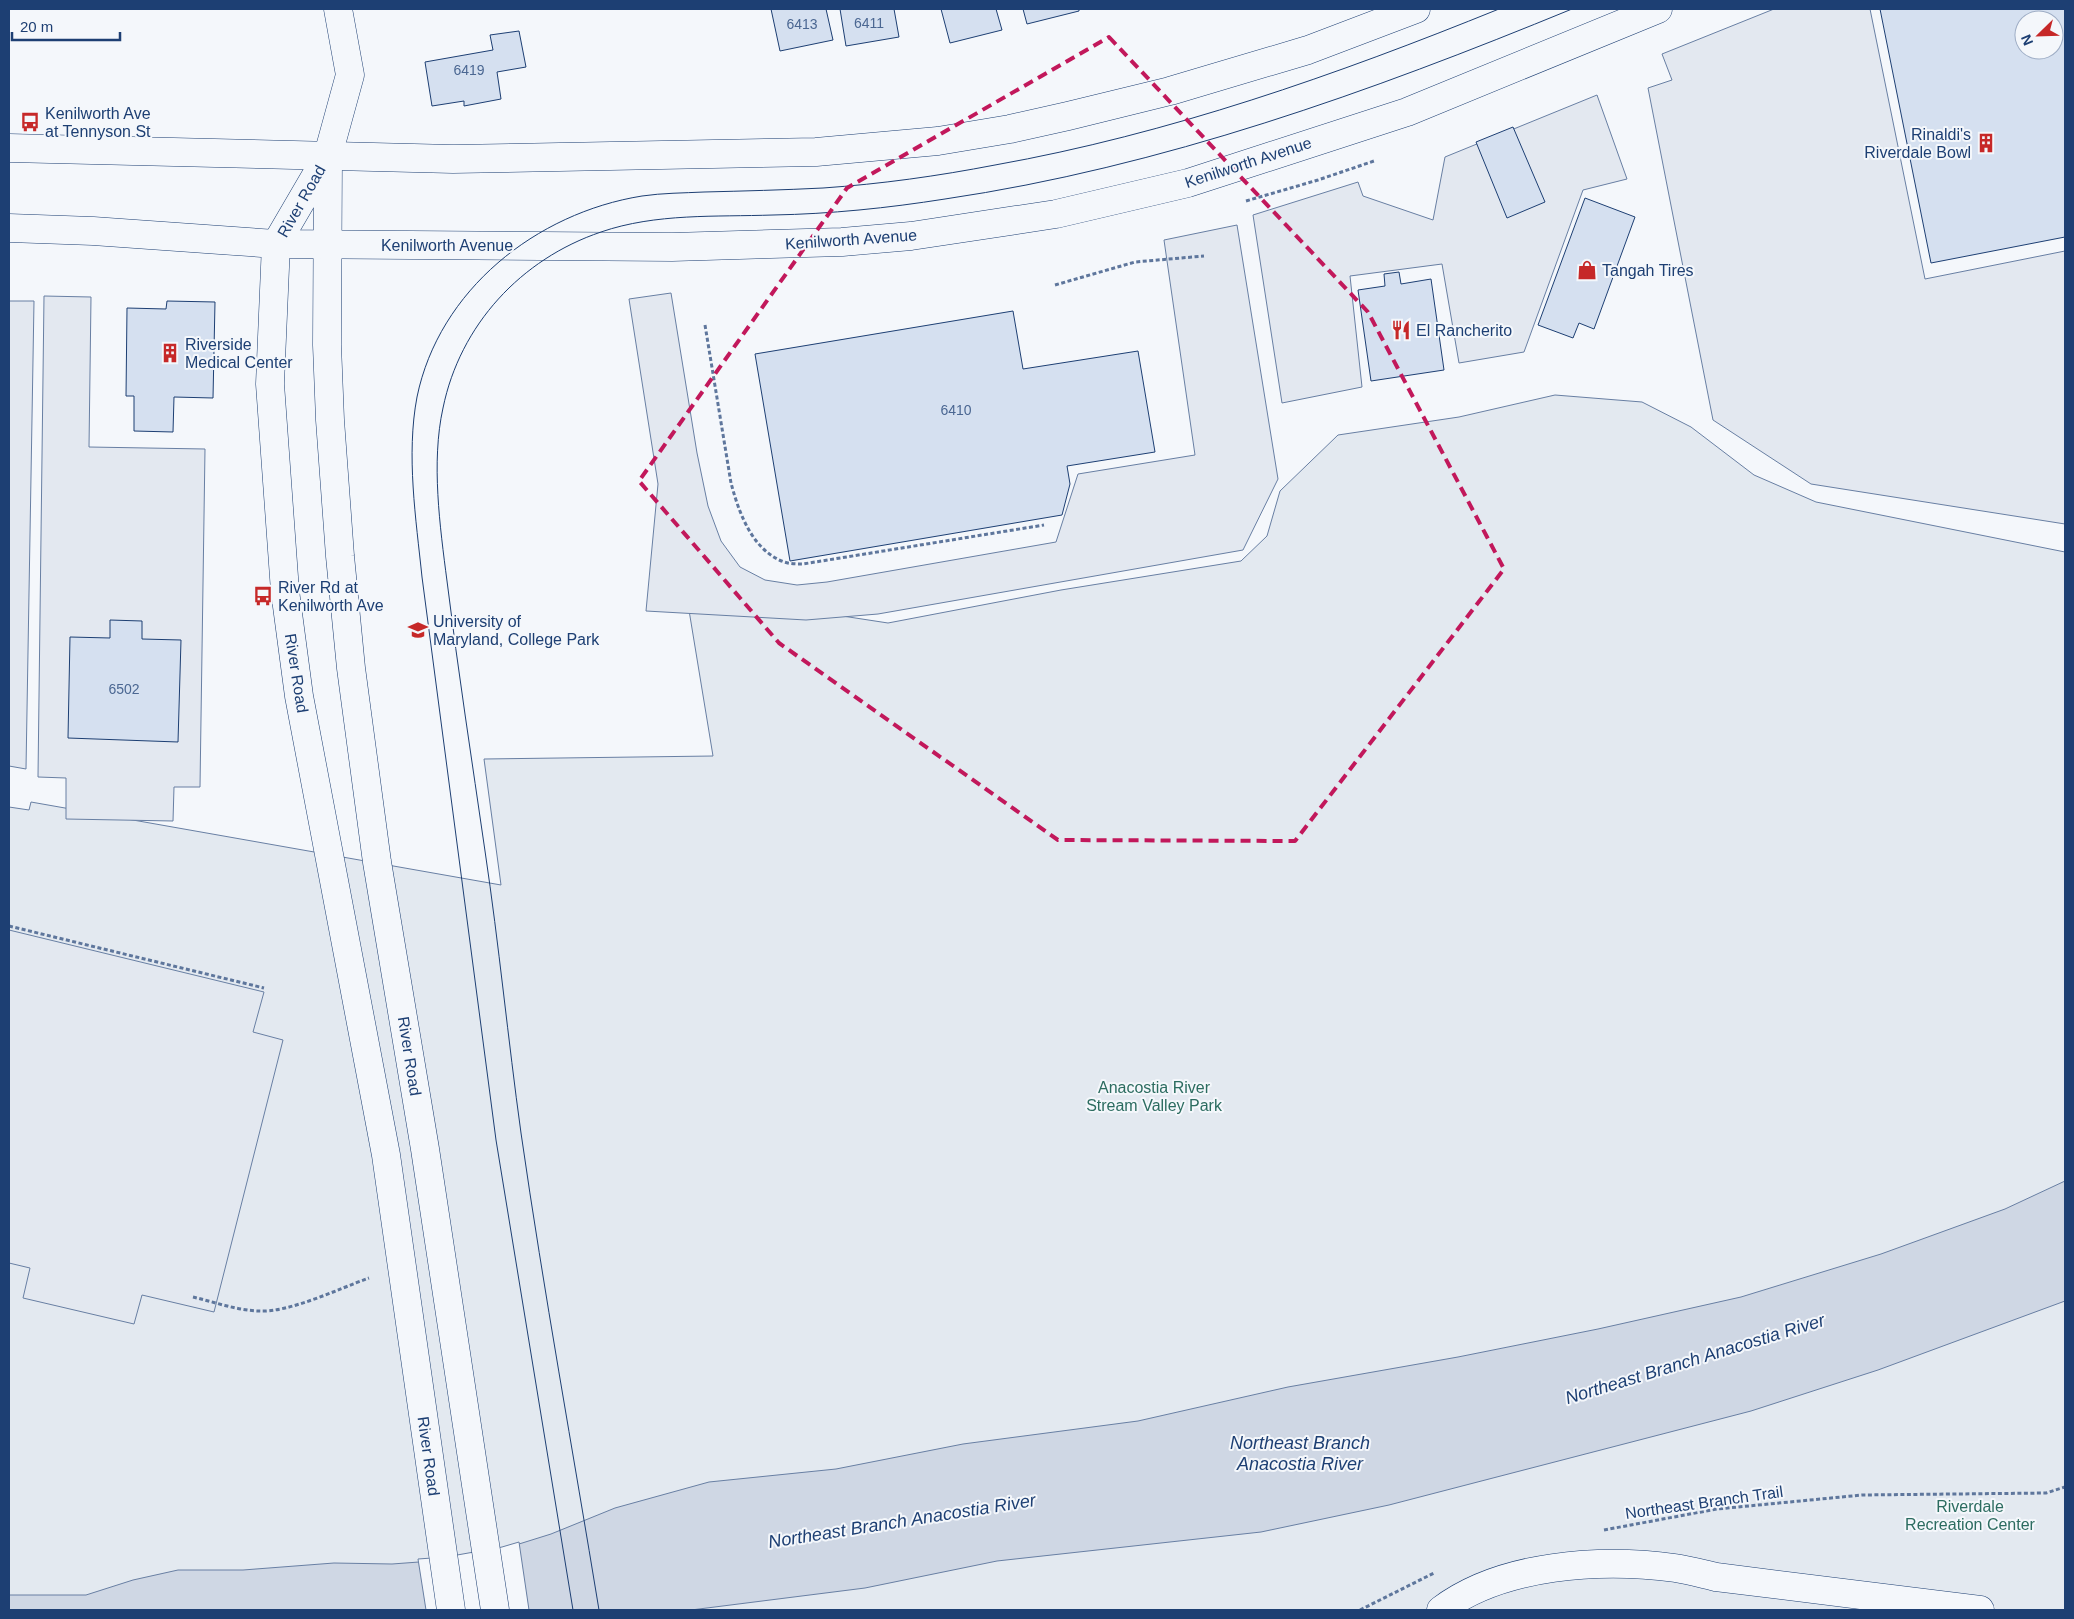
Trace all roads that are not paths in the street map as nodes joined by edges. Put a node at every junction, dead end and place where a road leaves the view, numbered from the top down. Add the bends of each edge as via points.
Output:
1 (338, 9) edge
2 (1416, 9) edge
3 (1658, 9) edge
4 (9, 148) edge
5 (328, 155) junction
6 (9, 228) edge
7 (276, 244) junction
8 (328, 244) junction
9 (451, 1610) edge
10 (495, 1610) edge
11 (1441, 1610) edge
12 (1980, 1610) edge

1 - 5 street via 350,75
2 - 5 street via 1308,50 1170,91 1058,118 938,141 816,152 686,156 453,159
3 - 8 street, Kenilworth Avenue via 1407,112 1188,182 1056,214 911,236 842,242 672,247
4 - 5 street
5 - 7 street, River Road
5 - 8 street, River Road
6 - 7 street, Kenilworth Avenue
7 - 8 street, Kenilworth Avenue
7 - 9 street, River Road via 270,384 285,591 299,696 386,1154
8 - 10 street, River Road via 330,420 351,668 378,862 426,1149
11 - 12 street via 1457,1598 1500,1579 1545,1569 1609,1564 1675,1568 1716,1577

